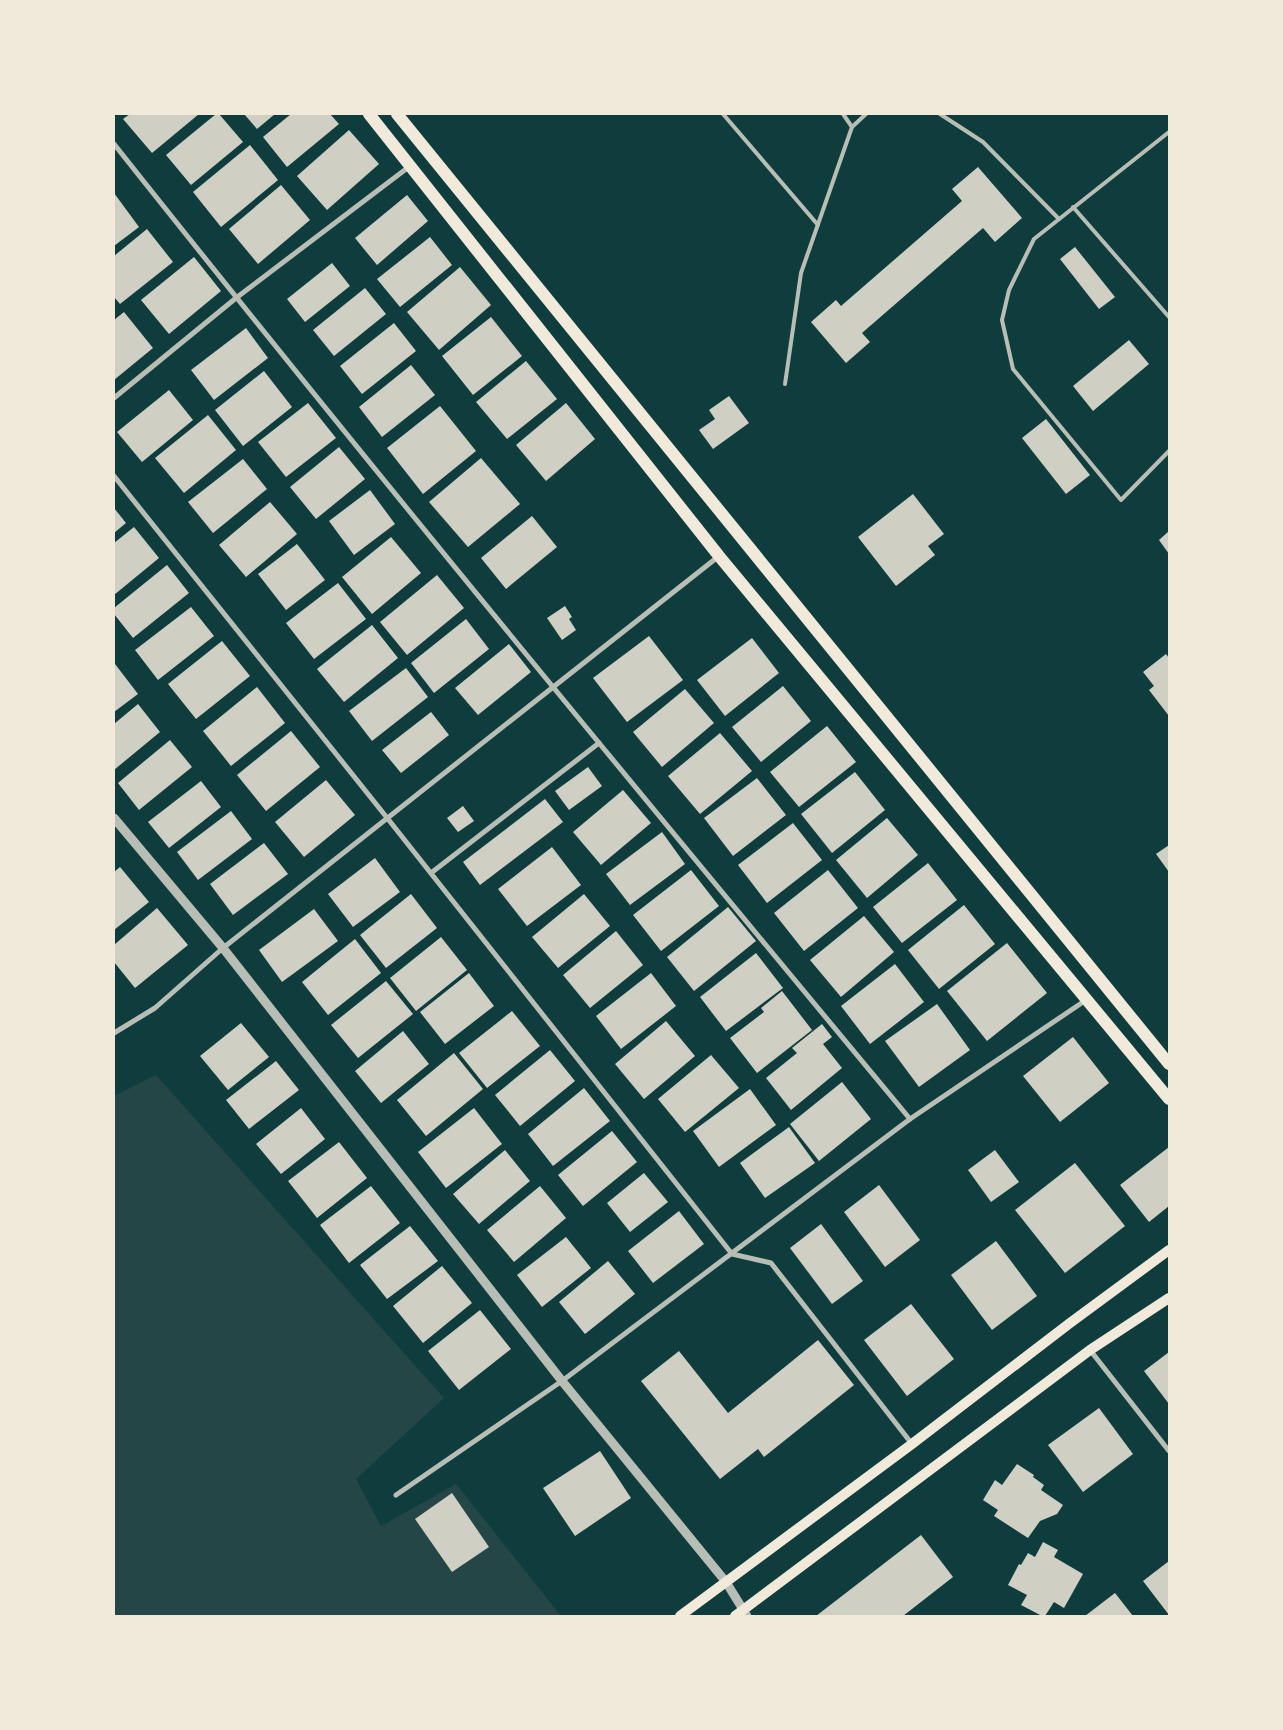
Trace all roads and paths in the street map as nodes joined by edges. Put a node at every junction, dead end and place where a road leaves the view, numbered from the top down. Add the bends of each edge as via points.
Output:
1 (369, 114) edge
2 (397, 114) edge
3 (722, 114) edge
4 (843, 114) edge
5 (866, 114) edge
6 (940, 114) edge
7 (852, 127) junction
8 (1169, 132) edge
9 (114, 144) edge
10 (410, 166) junction
11 (1074, 207) junction
12 (1059, 219) junction
13 (818, 225) junction
14 (236, 298) junction
15 (1169, 317) edge
16 (786, 384) dead end
17 (114, 398) edge
18 (1169, 451) edge
19 (114, 476) edge
20 (719, 556) junction
21 (553, 688) junction
22 (598, 743) junction
23 (114, 818) edge
24 (388, 819) junction
25 (431, 873) junction
26 (223, 948) junction
27 (1086, 1000) junction
28 (114, 1033) edge
29 (1169, 1064) edge
30 (1169, 1099) edge
31 (910, 1119) junction
32 (1169, 1250) edge
33 (732, 1254) junction
34 (1169, 1298) edge
35 (1090, 1350) junction
36 (562, 1381) junction
37 (912, 1444) junction
38 (1169, 1451) edge
39 (396, 1495) dead end
40 (726, 1582) junction
41 (742, 1614) edge
42 (680, 1616) edge

1 - 10 main road
2 - 29 main road
3 - 13 lane
4 - 7 lane
5 - 7 lane
6 - 12 lane via 983,142
7 - 13 lane
8 - 11 lane
9 - 14 street
10 - 14 street
10 - 20 main road
11 - 12 lane
11 - 15 lane
12 - 18 lane via 1034,239 1009,290 1002,320 1012,369 1121,500
13 - 16 lane via 801,273
14 - 17 street
14 - 21 street
19 - 24 street
20 - 21 street
20 - 27 main road
21 - 22 street
21 - 24 street
22 - 25 street
22 - 31 street
23 - 26 street
24 - 25 street
24 - 26 street
25 - 33 street
26 - 28 street via 155,1008
26 - 36 street
27 - 30 main road
27 - 31 street
31 - 33 street
32 - 37 main road
33 - 36 street
33 - 37 street via 771,1264
34 - 35 main road
35 - 38 street
35 - 41 main road
36 - 39 street
36 - 40 street
37 - 40 main road
40 - 41 street
40 - 42 main road

